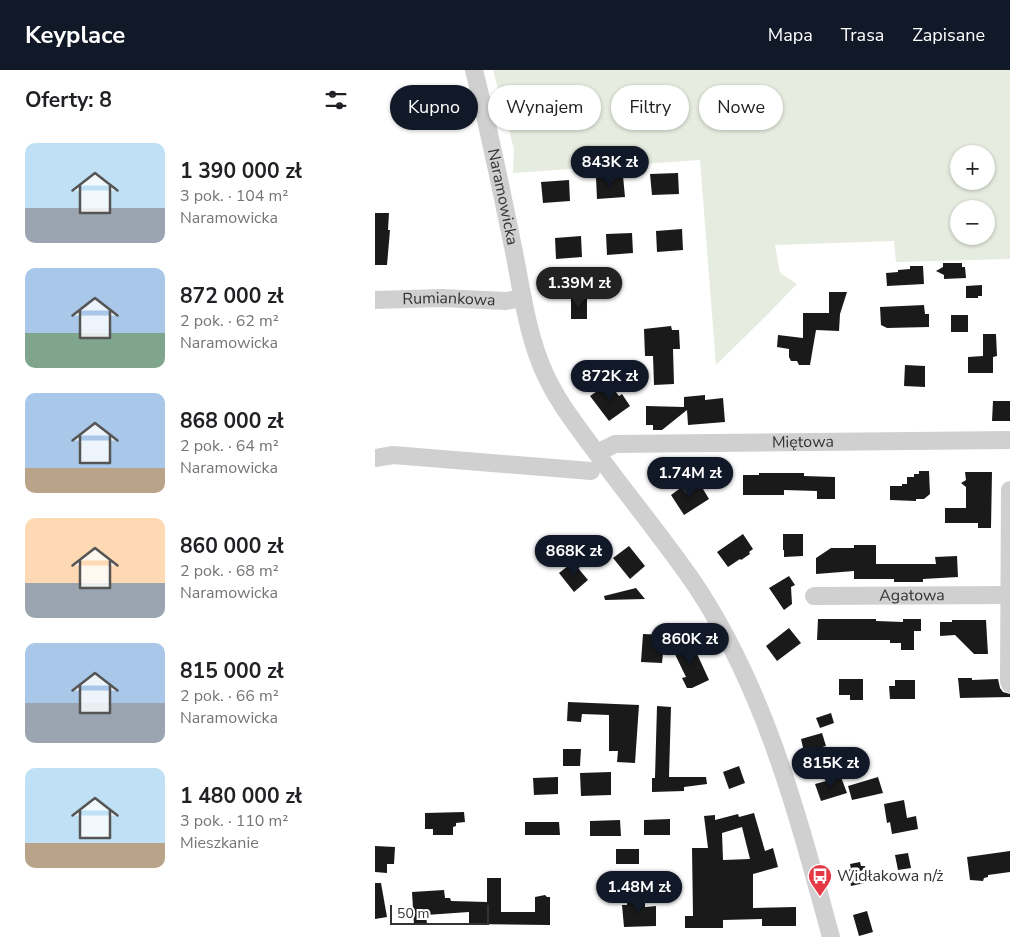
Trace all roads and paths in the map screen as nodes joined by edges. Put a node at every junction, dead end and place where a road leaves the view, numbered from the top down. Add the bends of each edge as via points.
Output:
1 (474, 70) edge
2 (523, 298) junction
3 (375, 300) edge
4 (1010, 440) edge
5 (597, 453) junction
6 (375, 458) edge
7 (591, 471) dead end
8 (1010, 490) edge
9 (1009, 594) edge
10 (814, 596) dead end
11 (1010, 684) edge
12 (831, 937) edge

1 - 2 street, Naramowicka via 500,178
2 - 3 street, Rumiankowa via 506,301 441,298
2 - 5 street, Naramowicka via 532,340 546,376 561,404
4 - 5 street, Miętowa via 615,444
5 - 12 street, Naramowicka via 696,587 732,650 780,761
6 - 7 street via 393,455
8 - 9 street
9 - 10 street, Agatowa
9 - 11 street

